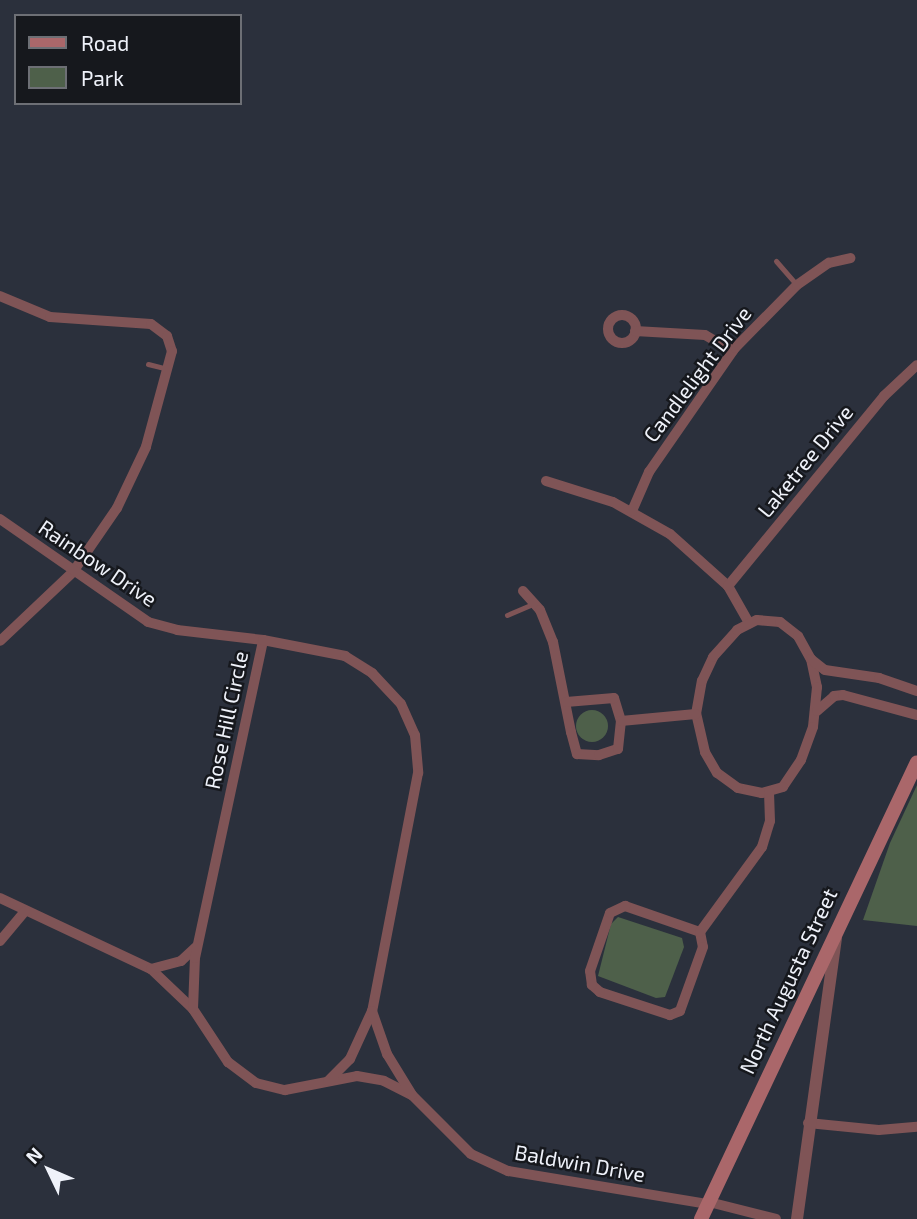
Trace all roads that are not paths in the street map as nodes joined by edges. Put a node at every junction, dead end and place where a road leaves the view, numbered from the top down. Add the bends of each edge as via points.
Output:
1 (850, 258) dead end
2 (776, 261) dead end
3 (797, 285) junction
4 (0, 296) edge
5 (635, 331) dead end
6 (733, 351) junction
7 (148, 364) dead end
8 (917, 365) edge
9 (170, 369) junction
10 (546, 481) dead end
11 (632, 510) junction
12 (0, 519) edge
13 (73, 572) junction
14 (728, 586) junction
15 (523, 591) dead end
16 (534, 603) junction
17 (508, 615) dead end
18 (750, 623) junction
19 (262, 640) junction
20 (0, 641) edge
21 (811, 659) junction
22 (917, 691) edge
23 (566, 702) junction
24 (817, 711) junction
25 (696, 714) junction
26 (917, 715) edge
27 (621, 722) junction
28 (917, 762) edge
29 (769, 792) junction
30 (0, 898) edge
31 (24, 911) junction
32 (838, 924) junction
33 (700, 932) junction
34 (0, 941) edge
35 (198, 944) junction
36 (151, 969) junction
37 (193, 1009) junction
38 (372, 1011) junction
39 (328, 1081) junction
40 (412, 1096) junction
41 (808, 1123) junction
42 (917, 1127) edge
43 (709, 1203) junction
44 (701, 1219) edge
45 (776, 1219) edge
46 (797, 1219) edge

1 - 3 street, Candlelight Drive via 828,263
2 - 3 lane
3 - 6 street, Candlelight Drive
4 - 9 street via 50,317 151,324 170,342
5 - 6 street via 705,335
6 - 11 street, Candlelight Drive via 649,472
7 - 9 lane
8 - 14 street, Laketree Drive via 884,396
9 - 13 street via 131,483
10 - 11 street
11 - 14 street via 687,547
12 - 13 street, Rainbow Drive
13 - 19 street, Rainbow Drive via 148,622
13 - 20 street
14 - 18 street
15 - 16 street
16 - 17 lane
16 - 23 street via 553,642
18 - 21 street via 772,620 786,626 801,640
18 - 25 street via 713,657 702,681
19 - 35 street, Rose Hill Circle
19 - 38 street, Rose Hill Circle via 328,649 357,663 394,694 415,735 417,780
21 - 22 street via 825,670 879,678
21 - 24 street
23 - 27 street via 609,695 617,704
23 - 27 street via 579,756 615,752
24 - 26 street via 834,696 843,695
24 - 29 street via 795,771 783,787
25 - 27 street
25 - 29 street via 705,752 717,774 738,789
28 - 32 main road, North Augusta Street
29 - 33 street via 770,821 762,847
30 - 31 street, Baldwin Drive
31 - 34 street
31 - 36 street, Baldwin Drive
32 - 41 street
32 - 43 main road, North Augusta Street
33 - 33 street via 625,906 616,907 590,971 592,985 600,992 670,1015 680,1011 703,947
35 - 36 street via 181,961
35 - 37 street, Rose Hill Circle
36 - 37 street, Baldwin Drive
37 - 39 street, Baldwin Drive via 228,1062 256,1083 285,1090
38 - 39 street, Rose Hill Circle via 351,1059
38 - 40 street via 387,1054
39 - 40 street, Baldwin Drive via 368,1077
40 - 43 street, Baldwin Drive via 471,1154 508,1171
41 - 42 street via 879,1130
41 - 46 street
43 - 44 main road, North Augusta Street
43 - 45 street, Baldwin Drive

